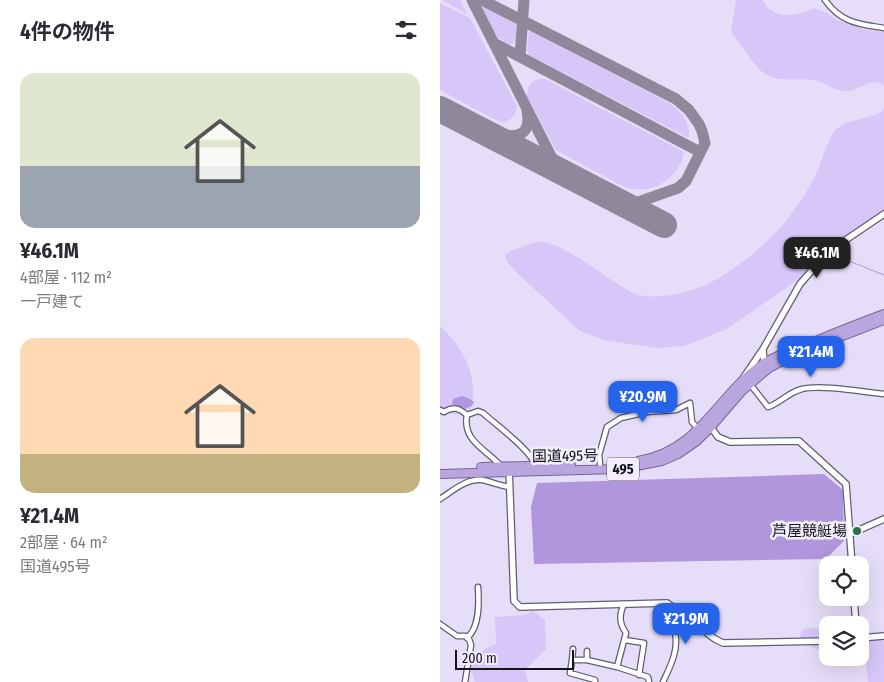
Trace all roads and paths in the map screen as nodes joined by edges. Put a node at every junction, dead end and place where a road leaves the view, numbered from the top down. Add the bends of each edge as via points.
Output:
1 (825, 0) edge
2 (884, 28) edge
3 (884, 214) edge
4 (884, 314) edge
5 (884, 320) edge
6 (763, 349) junction
7 (764, 363) junction
8 (747, 381) junction
9 (737, 387) junction
10 (884, 394) edge
11 (440, 410) edge
12 (467, 414) junction
13 (708, 419) junction
14 (710, 428) junction
15 (699, 430) junction
16 (600, 464) junction
17 (535, 466) junction
18 (507, 468) junction
19 (440, 469) edge
20 (440, 474) edge
21 (510, 488) junction
22 (440, 499) edge
23 (884, 519) edge
24 (850, 534) junction
25 (851, 556) edge
26 (478, 587) dead end
27 (667, 603) junction
28 (624, 604) junction
29 (440, 624) edge
30 (442, 629) edge
31 (884, 636) edge
32 (869, 637) edge
33 (468, 638) junction
34 (625, 640) junction
35 (819, 641) edge
36 (573, 649) dead end
37 (587, 651) dead end
38 (572, 660) junction
39 (587, 660) junction
40 (617, 668) junction
41 (639, 675) junction
42 (465, 682) edge
43 (595, 682) edge
44 (650, 682) edge
45 (663, 682) edge

1 - 2 street via 844,19
3 - 6 street via 828,252 810,272
4 - 7 highway, 国道495号 / 495
5 - 8 highway, 国道495号 / 495 via 782,360
6 - 7 street
6 - 9 street
7 - 8 highway, 国道495号 / 495
8 - 9 highway, 国道495号 / 495
8 - 10 street via 768,407 808,388
8 - 14 highway, 国道495号 / 495
9 - 13 highway, 国道495号 / 495
11 - 12 street via 459,409
12 - 17 street via 483,413 525,450
12 - 18 street via 468,434
13 - 14 street
13 - 15 highway, 国道495号 / 495
14 - 18 highway, 国道495号 / 495 via 698,441 678,454 644,466 621,469
14 - 24 street via 718,437 730,442 799,441 846,484
15 - 16 highway, 国道495号 / 495 via 680,446 659,456 622,464
15 - 16 street via 692,422 690,404 676,410 620,418 607,426 599,455
16 - 17 highway, 国道495号 / 495
17 - 18 highway, 国道495号 / 495
18 - 19 highway, 国道495号 / 495
18 - 20 highway, 国道495号 / 495
18 - 21 street
21 - 22 street via 473,480
21 - 28 street via 516,605
23 - 24 street
24 - 25 street
26 - 33 street via 479,611
27 - 28 street
27 - 35 street via 723,643
27 - 45 street via 676,647
28 - 34 street via 620,624 626,632
29 - 30 street
30 - 33 street
31 - 32 street
33 - 42 street via 471,645
34 - 40 street
34 - 41 street via 644,643
36 - 38 street
37 - 39 street
38 - 39 street
38 - 43 street via 570,675
39 - 40 street
40 - 41 street
41 - 44 street

